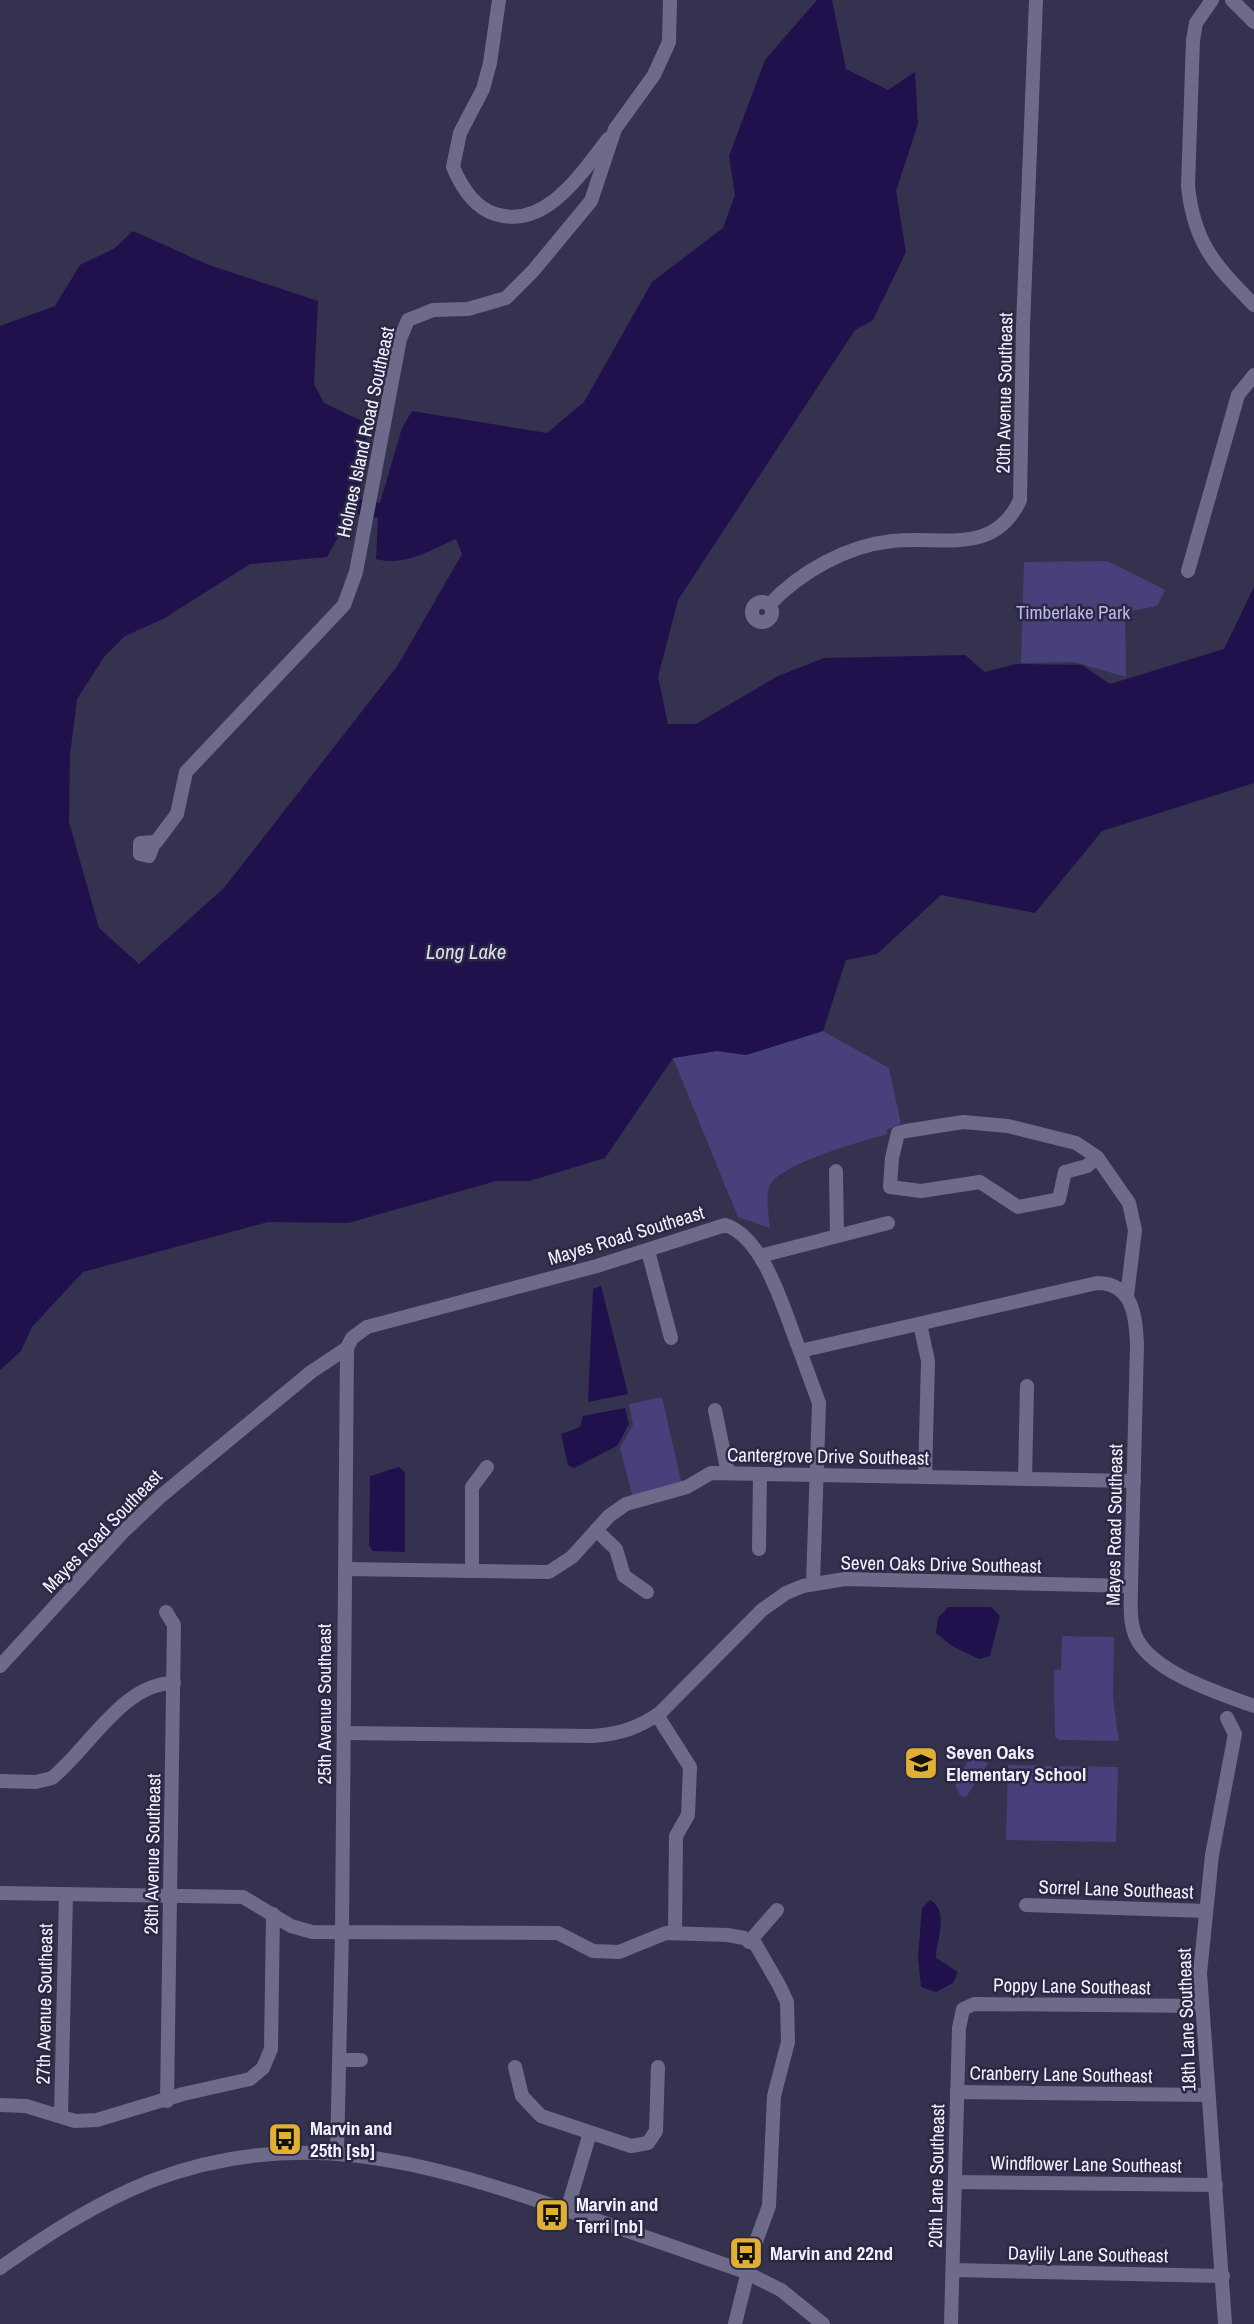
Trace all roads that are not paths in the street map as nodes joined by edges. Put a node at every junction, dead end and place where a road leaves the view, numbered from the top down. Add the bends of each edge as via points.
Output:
1 (499, 0) edge
2 (670, 0) edge
3 (1036, 0) edge
4 (1212, 0) edge
5 (1232, 0) edge
6 (1254, 22) edge
7 (615, 130) junction
8 (1254, 305) edge
9 (1254, 374) edge
10 (1188, 571) dead end
11 (769, 604) dead end
12 (154, 843) dead end
13 (1097, 1157) junction
14 (836, 1171) dead end
15 (888, 1223) dead end
16 (836, 1236) junction
17 (648, 1251) junction
18 (760, 1256) junction
19 (1128, 1296) junction
20 (920, 1325) junction
21 (671, 1338) dead end
22 (347, 1348) junction
23 (800, 1351) junction
24 (1027, 1386) dead end
25 (715, 1410) dead end
26 (487, 1467) dead end
27 (728, 1473) junction
28 (760, 1474) junction
29 (817, 1475) junction
30 (925, 1477) junction
31 (1025, 1479) junction
32 (1134, 1481) junction
33 (596, 1530) junction
34 (759, 1549) dead end
35 (345, 1569) junction
36 (472, 1571) junction
37 (813, 1584) junction
38 (1131, 1586) junction
39 (647, 1592) dead end
40 (166, 1612) dead end
41 (0, 1666) edge
42 (174, 1683) junction
43 (1254, 1706) edge
44 (656, 1715) junction
45 (1227, 1718) dead end
46 (344, 1733) junction
47 (0, 1781) edge
48 (0, 1893) edge
49 (66, 1894) junction
50 (170, 1897) junction
51 (1026, 1905) dead end
52 (776, 1910) dead end
53 (1206, 1911) junction
54 (273, 1914) junction
55 (342, 1932) junction
56 (675, 1933) junction
57 (749, 1942) junction
58 (1202, 2006) junction
59 (958, 2028) joint
60 (340, 2060) junction
61 (360, 2060) dead end
62 (515, 2067) dead end
63 (658, 2067) dead end
64 (957, 2092) junction
65 (1207, 2095) junction
66 (167, 2101) junction
67 (0, 2105) edge
68 (61, 2116) junction
69 (590, 2133) junction
70 (337, 2153) junction
71 (956, 2182) junction
72 (1216, 2185) junction
73 (567, 2210) junction
74 (0, 2268) edge
75 (953, 2270) junction
76 (748, 2273) junction
77 (1223, 2276) junction
78 (735, 2324) edge
79 (823, 2324) edge
80 (951, 2324) edge
81 (1225, 2324) edge

1 - 7 street via 497,35 483,89 460,134 453,167 469,196 489,212 508,218 540,211 587,166
2 - 7 street, Holmes Island Road Southeast via 669,42 654,75
3 - 11 street, 20th Avenue Southeast via 1020,500 1009,520 994,532 967,540 893,540 870,545 801,576
4 - 8 street via 1196,23 1193,40 1190,209 1201,243
5 - 6 street
7 - 12 street, Holmes Island Road Southeast via 590,201 514,292 501,301 468,309 433,310 408,320 400,340 353,585 344,605 186,772 177,814
9 - 10 street via 1238,395
13 - 13 street via 1076,1143 1008,1126 963,1122 898,1133 890,1187 921,1191 980,1182 1018,1207 1059,1199 1065,1172 1087,1166
13 - 19 street, Mayes Road Southeast via 1129,1203 1135,1230
14 - 16 street
15 - 16 street
16 - 18 street
17 - 18 street, Mayes Road Southeast via 725,1225 748,1238
17 - 21 street
17 - 22 street, Mayes Road Southeast via 381,1322 352,1338
18 - 23 street, Mayes Road Southeast
19 - 20 street via 1097,1283
19 - 32 street, Mayes Road Southeast via 1135,1309 1137,1345
20 - 23 street
20 - 30 street via 928,1361
22 - 35 street, 25th Avenue Southeast
22 - 41 street, Mayes Road Southeast via 286,1392 161,1496
23 - 29 street, Mayes Road Southeast via 819,1403
24 - 31 street
25 - 27 street
26 - 36 street via 472,1487
27 - 28 street, Cantergrove Drive Southeast
27 - 33 street, Cantergrove Drive Southeast via 711,1473 687,1487 626,1504
28 - 29 street, Cantergrove Drive Southeast
28 - 34 street
29 - 30 street, Cantergrove Drive Southeast
29 - 37 street, Mayes Road Southeast
30 - 31 street, Cantergrove Drive Southeast
31 - 32 street, Cantergrove Drive Southeast
32 - 38 street, Mayes Road Southeast
33 - 36 street, Cantergrove Drive Southeast via 572,1557 549,1572
33 - 39 street via 616,1549 624,1576
35 - 36 street, Cantergrove Drive Southeast
35 - 46 street, 25th Avenue Southeast
37 - 38 street, Seven Oaks Drive Southeast via 845,1579
37 - 44 street, Seven Oaks Drive Southeast via 786,1593 762,1610
38 - 43 street, Mayes Road Southeast via 1136,1635 1156,1662
40 - 42 street, 26th Avenue Southeast via 174,1625
42 - 47 street via 160,1683 136,1693 52,1778
42 - 50 street, 26th Avenue Southeast
44 - 46 street, Seven Oaks Drive Southeast via 642,1726 593,1736
44 - 56 street via 690,1767 688,1815 676,1836
45 - 53 street, 18th Lane Southeast via 1235,1734
46 - 55 street, 25th Avenue Southeast
48 - 49 street
49 - 50 street
49 - 68 street, 27th Avenue Southeast
50 - 54 street via 243,1897
50 - 66 street, 26th Avenue Southeast
51 - 53 street, Sorrel Lane Southeast
52 - 57 street
53 - 58 street, 18th Lane Southeast
54 - 55 street via 312,1932
54 - 66 street via 271,2049 263,2068 250,2079
55 - 56 street via 558,1933 593,1951 619,1952
55 - 60 street, 25th Avenue Southeast
56 - 57 street via 728,1935
57 - 76 street via 756,1945 779,1985 789,2019 774,2096 769,2206
58 - 59 street, Poppy Lane Southeast via 974,2004 963,2010
58 - 65 street, 18th Lane Southeast
59 - 64 street, 20th Lane Southeast
60 - 61 street
60 - 70 street, 25th Avenue Southeast
62 - 69 street via 522,2096 541,2116
63 - 69 street via 656,2131 648,2143 631,2146
64 - 65 street, Cranberry Lane Southeast
64 - 71 street, 20th Lane Southeast
65 - 72 street, 18th Lane Southeast
66 - 68 street via 97,2120
67 - 68 street via 26,2106
69 - 73 street
70 - 73 street via 421,2164
70 - 74 street via 240,2158 153,2181 75,2217
71 - 72 street, Windflower Lane Southeast
71 - 75 street, 20th Lane Southeast
72 - 77 street, 18th Lane Southeast
73 - 76 street
75 - 77 street, Daylily Lane Southeast
75 - 80 street, 20th Lane Southeast
76 - 78 street
76 - 79 street via 781,2290
77 - 81 street, 18th Lane Southeast

